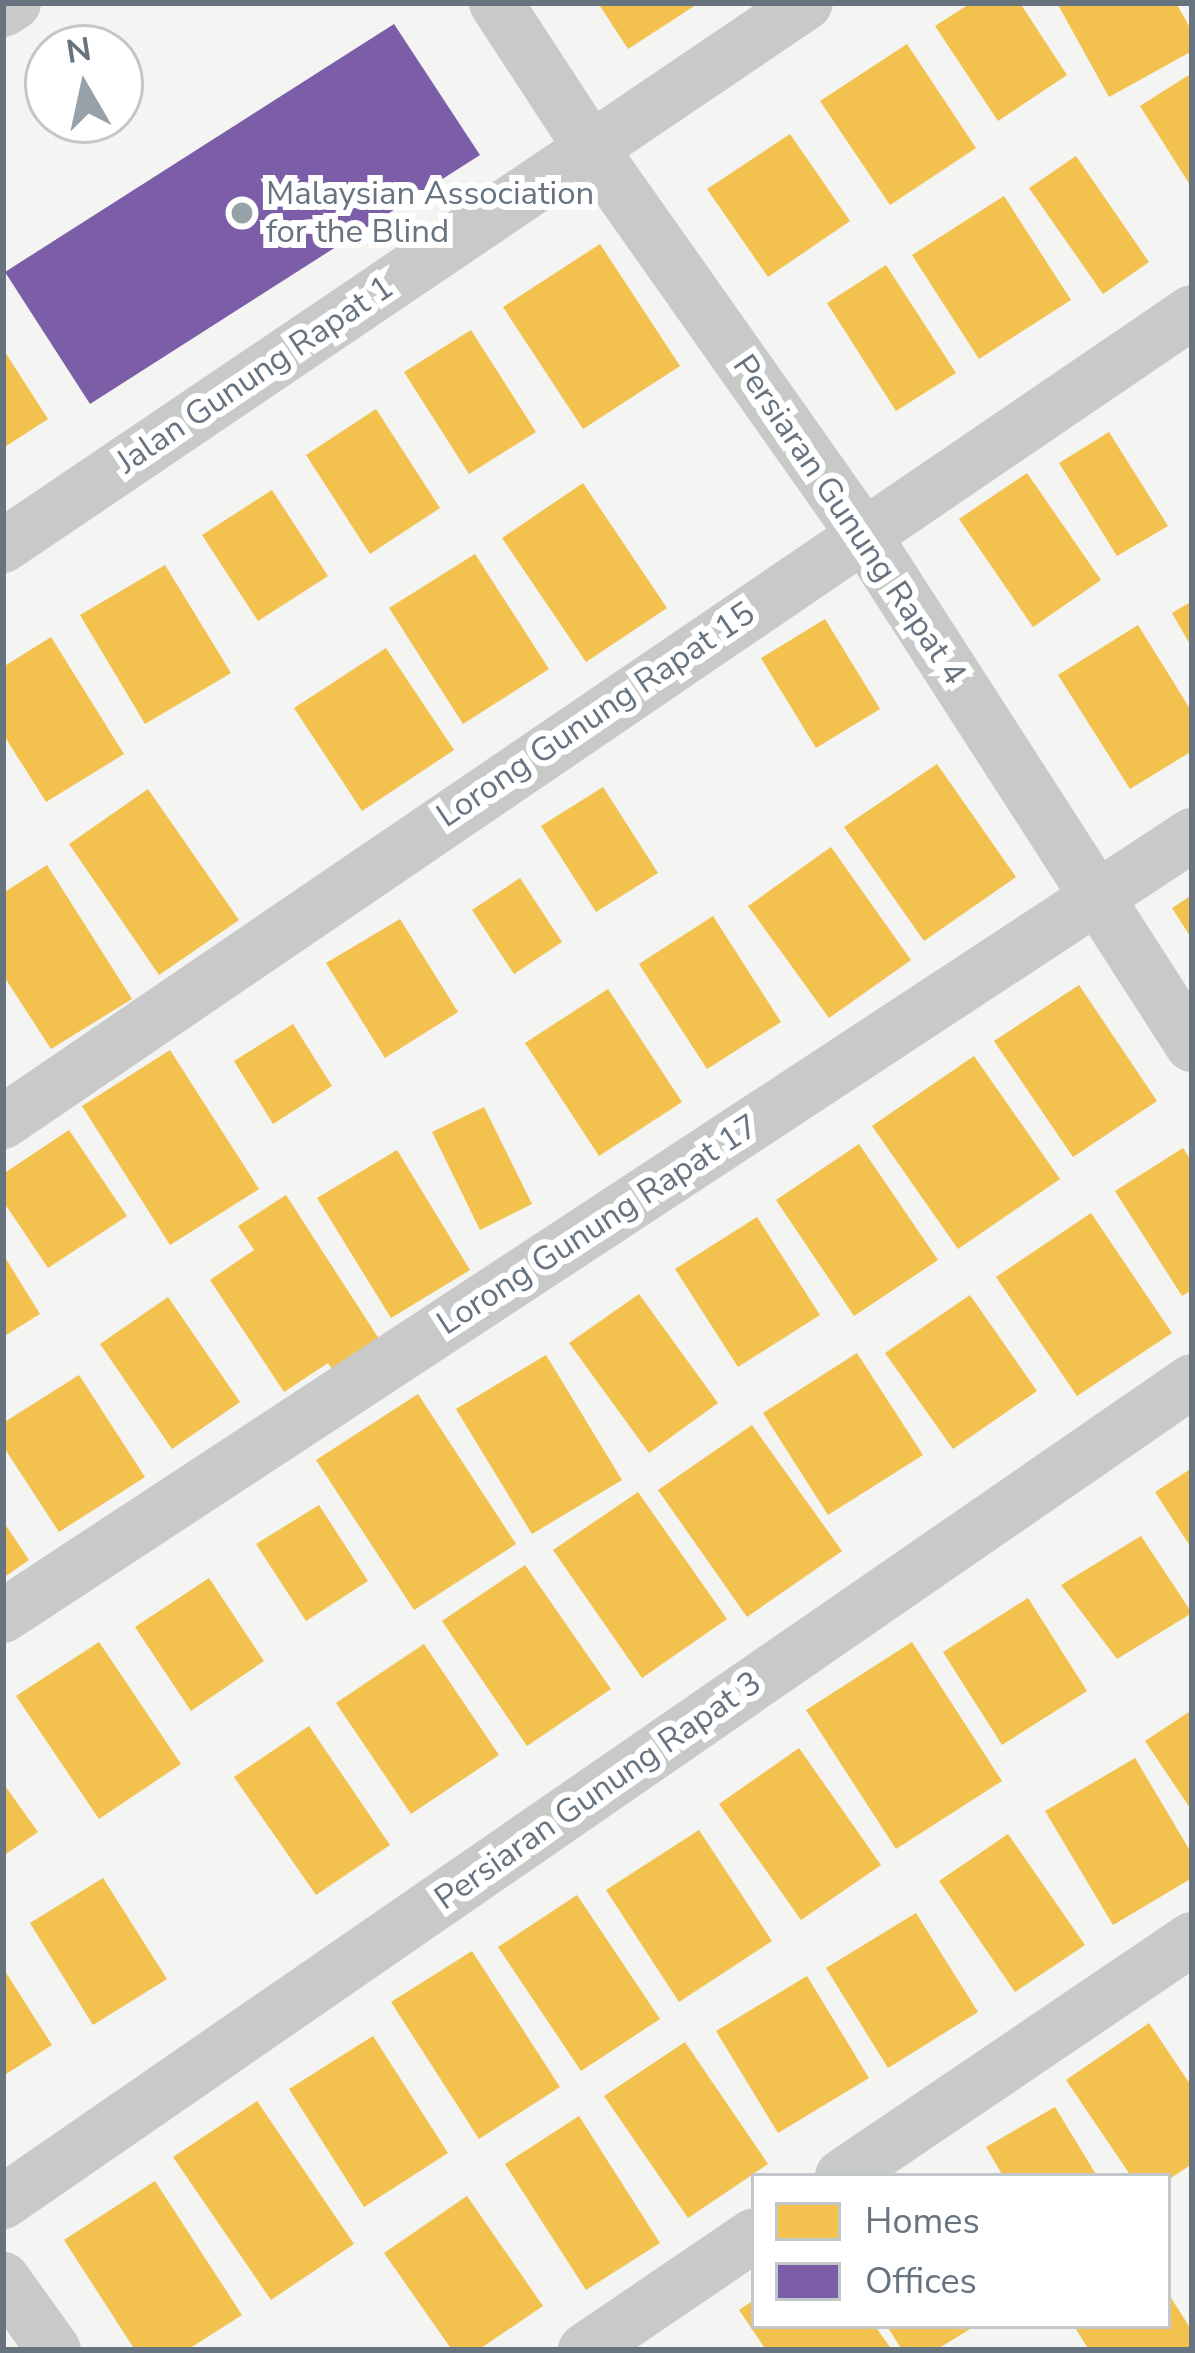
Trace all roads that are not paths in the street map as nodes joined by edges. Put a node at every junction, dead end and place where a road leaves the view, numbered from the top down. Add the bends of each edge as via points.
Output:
1 (14, 3) edge
2 (496, 3) edge
3 (806, 3) edge
4 (3, 10) edge
5 (590, 147) junction
6 (1192, 312) edge
7 (862, 532) junction
8 (3, 546) edge
9 (1192, 835) edge
10 (1099, 896) junction
11 (1192, 1045) edge
12 (3, 1121) edge
13 (1192, 1382) edge
14 (3, 1616) edge
15 (1192, 1939) edge
16 (846, 2173) edge
17 (3, 2201) edge
18 (751, 2238) edge
19 (3, 2279) edge
20 (54, 2350) edge
21 (585, 2350) edge

1 - 4 street
2 - 5 street, Persiaran Gunung Rapat 4
3 - 5 street, Jalan Gunung Rapat 1
5 - 7 street, Persiaran Gunung Rapat 4
5 - 8 street, Jalan Gunung Rapat 1
6 - 7 street, Lorong Gunung Rapat 15
7 - 10 street, Persiaran Gunung Rapat 4
7 - 12 street, Lorong Gunung Rapat 15
9 - 10 street, Lorong Gunung Rapat 17
10 - 11 street, Persiaran Gunung Rapat 4
10 - 14 street, Lorong Gunung Rapat 17
13 - 17 street, Persiaran Gunung Rapat 3
15 - 16 street
18 - 21 street
19 - 20 street

